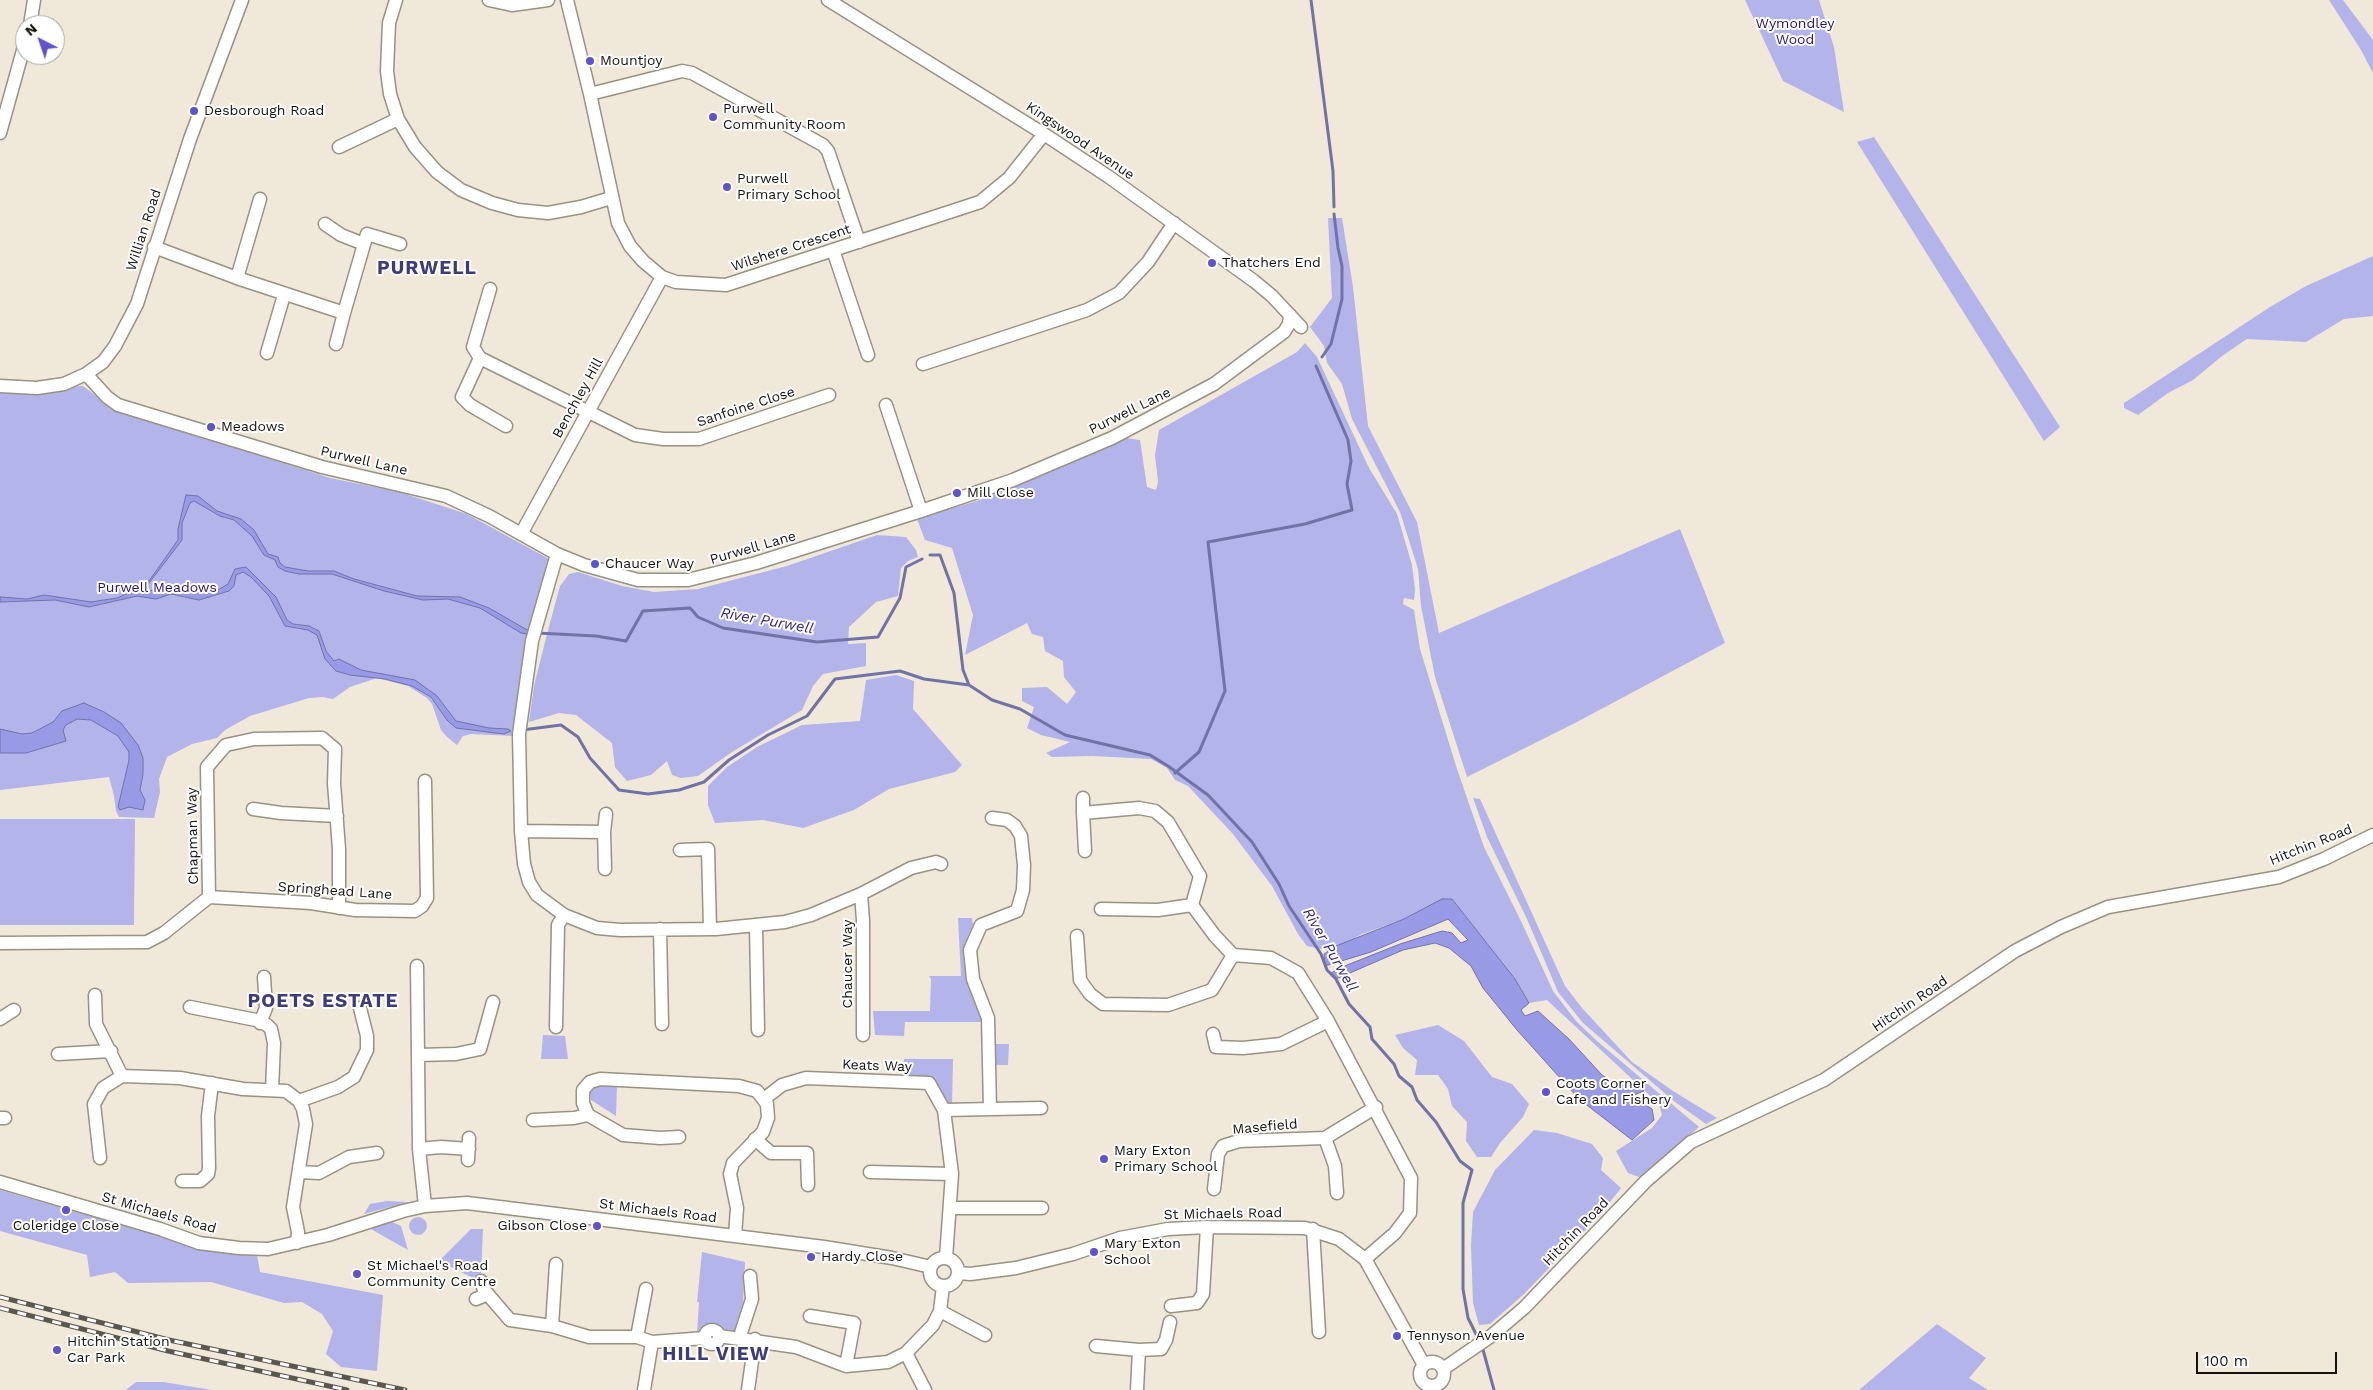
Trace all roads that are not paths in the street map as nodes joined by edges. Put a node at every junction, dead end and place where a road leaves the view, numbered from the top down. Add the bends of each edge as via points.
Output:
1 (34, 0) edge
2 (242, 0) edge
3 (396, 0) edge
4 (489, 0) edge
5 (548, 0) edge
6 (567, 0) edge
7 (828, 0) edge
8 (32, 15) edge
9 (19, 65) edge
10 (590, 94) junction
11 (398, 119) junction
12 (0, 133) edge
13 (1044, 134) junction
14 (339, 147) dead end
15 (611, 198) junction
16 (260, 199) dead end
17 (1174, 223) junction
18 (325, 224) dead end
19 (859, 242) junction
20 (364, 244) junction
21 (400, 244) dead end
22 (154, 247) junction
23 (833, 250) junction
24 (662, 277) junction
25 (237, 278) junction
26 (490, 289) dead end
27 (284, 295) junction
28 (344, 313) junction
29 (1290, 315) junction
30 (1301, 327) dead end
31 (336, 344) dead end
32 (267, 353) dead end
33 (868, 356) dead end
34 (480, 358) junction
35 (923, 364) dead end
36 (86, 374) junction
37 (0, 386) edge
38 (829, 395) dead end
39 (886, 406) dead end
40 (587, 412) junction
41 (506, 426) dead end
42 (921, 511) junction
43 (521, 534) junction
44 (557, 554) junction
45 (425, 781) dead end
46 (1083, 798) dead end
47 (253, 809) dead end
48 (606, 814) dead end
49 (1083, 814) junction
50 (337, 816) junction
51 (992, 818) dead end
52 (521, 831) junction
53 (604, 832) junction
54 (2373, 835) edge
55 (680, 850) dead end
56 (1085, 850) dead end
57 (941, 864) dead end
58 (605, 870) dead end
59 (861, 894) junction
60 (209, 897) junction
61 (1192, 905) junction
62 (339, 908) junction
63 (1101, 909) dead end
64 (564, 915) junction
65 (756, 926) junction
66 (660, 928) junction
67 (710, 929) junction
68 (1078, 936) dead end
69 (0, 943) edge
70 (1233, 955) junction
71 (417, 966) dead end
72 (264, 977) dead end
73 (96, 994) dead end
74 (494, 1002) dead end
75 (190, 1007) dead end
76 (360, 1008) dead end
77 (14, 1010) dead end
78 (0, 1019) edge
79 (1328, 1021) junction
80 (260, 1023) junction
81 (662, 1024) dead end
82 (556, 1027) dead end
83 (758, 1030) dead end
84 (1213, 1034) dead end
85 (863, 1035) dead end
86 (111, 1051) junction
87 (58, 1054) dead end
88 (418, 1055) junction
89 (122, 1076) junction
90 (212, 1083) junction
91 (272, 1090) junction
92 (764, 1099) junction
93 (299, 1100) junction
94 (1376, 1107) junction
95 (1041, 1108) dead end
96 (990, 1109) junction
97 (944, 1110) junction
98 (588, 1115) junction
99 (533, 1120) dead end
100 (679, 1137) dead end
101 (1325, 1138) junction
102 (755, 1139) junction
103 (419, 1149) junction
104 (469, 1149) dead end
105 (377, 1153) dead end
106 (100, 1158) dead end
107 (299, 1172) junction
108 (870, 1172) dead end
109 (952, 1174) junction
110 (182, 1181) dead end
111 (0, 1182) edge
112 (808, 1185) dead end
113 (1214, 1189) dead end
114 (1337, 1193) dead end
115 (425, 1206) junction
116 (951, 1208) junction
117 (1042, 1208) dead end
118 (1207, 1226) junction
119 (1313, 1229) junction
120 (735, 1236) junction
121 (297, 1243) junction
122 (946, 1258) junction
123 (1365, 1260) junction
124 (556, 1264) dead end
125 (931, 1268) junction
126 (959, 1273) junction
127 (750, 1276) dead end
128 (481, 1281) dead end
129 (943, 1286) junction
130 (646, 1289) dead end
131 (488, 1294) junction
132 (476, 1299) dead end
133 (1172, 1306) dead end
134 (940, 1311) junction
135 (810, 1316) dead end
136 (1170, 1322) dead end
137 (552, 1326) junction
138 (1319, 1332) dead end
139 (985, 1335) dead end
140 (637, 1337) junction
141 (739, 1339) junction
142 (755, 1339) junction
143 (652, 1342) junction
144 (1096, 1346) dead end
145 (1139, 1350) junction
146 (906, 1353) junction
147 (1424, 1365) junction
148 (846, 1366) junction
149 (1443, 1369) junction
150 (1430, 1388) edge
151 (644, 1390) edge
152 (748, 1390) edge
153 (925, 1390) edge
154 (1137, 1390) edge

1 - 8 street
2 - 22 street, Willian Road via 205,95
3 - 11 street via 389,23 387,71
4 - 5 street via 512,5
6 - 10 street
7 - 13 street, Kingswood Avenue
9 - 12 street
10 - 15 street
10 - 19 street via 682,71 692,73 823,145 828,151
11 - 14 street
11 - 15 street via 415,147 437,172 461,190 492,203 548,213
13 - 17 street, Kingswood Avenue
13 - 19 street, Wilshere Crescent via 1009,178 980,202
15 - 24 street via 618,223 630,246
16 - 25 street
17 - 29 street, Kingswood Avenue via 1254,281
17 - 35 street via 1148,262 1111,297 1087,310
18 - 20 street via 340,235
19 - 23 street, Wilshere Crescent
20 - 21 street via 367,234
20 - 28 street
22 - 25 street
22 - 36 street, Willian Road via 136,304 115,346 103,362
23 - 24 street, Wilshere Crescent via 726,286 676,282
23 - 33 street
24 - 40 street, Benchley Hill
25 - 27 street
26 - 34 street via 473,347
27 - 28 street
27 - 32 street
28 - 31 street
29 - 30 street, Kingswood Avenue
29 - 42 street, Purwell Lane via 1284,332 1195,396 1112,438 1013,480
34 - 40 street, Sanfoine Close
34 - 41 street via 462,397
36 - 37 street, Willian Road via 64,384 37,388
36 - 43 street, Purwell Lane via 118,405 322,467 446,496
38 - 40 street, Sanfoine Close via 699,439 634,435
39 - 42 street
40 - 43 street, Benchley Hill
42 - 44 street, Purwell Lane via 774,558 688,580 638,580
43 - 44 street, Purwell Lane
44 - 52 street, Chaucer Way via 532,641 520,728
45 - 62 street, Springhead Lane via 427,898 422,906 415,910
46 - 49 street
47 - 50 street
48 - 53 street
49 - 56 street
49 - 61 street via 1139,808 1155,811 1168,822 1200,876
50 - 60 street, Chapman Way via 335,750 322,738 254,739 226,745 207,766
50 - 62 street
51 - 96 street via 1007,820 1021,836 1024,865 1023,890 1017,911 981,926 970,950 974,979 988,1018
52 - 53 street
52 - 64 street, Chaucer Way via 529,882 537,895
53 - 58 street
54 - 149 street, Hitchin Road via 2280,877 2108,907 2015,951 1824,1080 1710,1132 1676,1153 1524,1308
55 - 67 street via 708,849
57 - 59 street, Chaucer Way via 936,862 911,868
59 - 65 street, Chaucer Way via 811,915
59 - 85 street, Chaucer Way
60 - 62 street, Springhead Lane
60 - 69 street, Chapman Way via 164,933 147,942
61 - 63 street via 1158,910
61 - 70 street
64 - 66 street, Chaucer Way via 597,928
64 - 82 street via 558,925
65 - 67 street, Chaucer Way
65 - 83 street
66 - 67 street, Chaucer Way
66 - 81 street
68 - 70 street via 1080,980 1103,1004 1168,1005 1212,990
70 - 79 street via 1271,958 1298,973
71 - 88 street
72 - 80 street via 266,1008
73 - 86 street via 96,1024
74 - 88 street via 481,1055
75 - 80 street
76 - 93 street via 366,1050 354,1077 338,1087
77 - 78 street
79 - 84 street via 1272,1046 1216,1047
79 - 94 street
80 - 91 street via 267,1025 273,1036
86 - 87 street
86 - 89 street
88 - 103 street
89 - 90 street via 180,1078
89 - 106 street via 103,1088 94,1104
90 - 91 street
90 - 110 street via 209,1104 210,1168 200,1181
91 - 93 street via 286,1090
92 - 97 street, Keats Way via 782,1085 806,1078 904,1081 929,1083
92 - 98 street via 751,1088 739,1086 600,1079 590,1082 583,1090 583,1104
92 - 102 street via 768,1110 766,1125
93 - 107 street via 306,1124
94 - 101 street, Masefield
94 - 123 street via 1411,1178 1410,1213 1395,1234
95 - 96 street
96 - 97 street
97 - 109 street, Keats Way
98 - 99 street
98 - 100 street via 623,1135
101 - 113 street, Masefield via 1239,1142 1224,1146 1218,1154
101 - 114 street via 1335,1166
102 - 112 street via 771,1153 807,1153
102 - 120 street via 731,1168 737,1208
103 - 104 street
103 - 115 street
105 - 107 street via 349,1157 318,1173
107 - 121 street via 293,1207
108 - 109 street
109 - 116 street, Keats Way
111 - 121 street, St Michaels Road via 199,1243 268,1249
115 - 120 street, St Michaels Road via 467,1203
115 - 121 street, St Michaels Road
116 - 117 street
116 - 122 street, Keats Way
118 - 119 street, St Michaels Road
118 - 126 street, St Michaels Road via 1120,1238 1016,1268
118 - 133 street via 1203,1294 1196,1303
119 - 123 street, St Michaels Road via 1339,1239
119 - 138 street
120 - 125 street, St Michaels Road via 862,1253
122 - 125 street via 935,1261
122 - 126 street via 954,1262
123 - 147 street, St Michaels Road
124 - 137 street
125 - 129 street via 933,1280
126 - 129 street via 952,1284
127 - 141 street via 752,1299
128 - 131 street
129 - 134 street
130 - 140 street
131 - 132 street
131 - 137 street via 510,1320
134 - 139 street
134 - 146 street via 921,1340
135 - 148 street via 854,1323
136 - 145 street via 1161,1349
137 - 140 street via 589,1337
140 - 143 street
141 - 142 street
141 - 143 street via 719,1336 717,1343 713,1344 705,1338
142 - 148 street via 796,1347
142 - 152 street
143 - 151 street
144 - 145 street
145 - 154 street
146 - 148 street via 888,1362
146 - 153 street
147 - 149 street via 1436,1363
147 - 150 street via 1420,1377
149 - 150 street via 1442,1381

